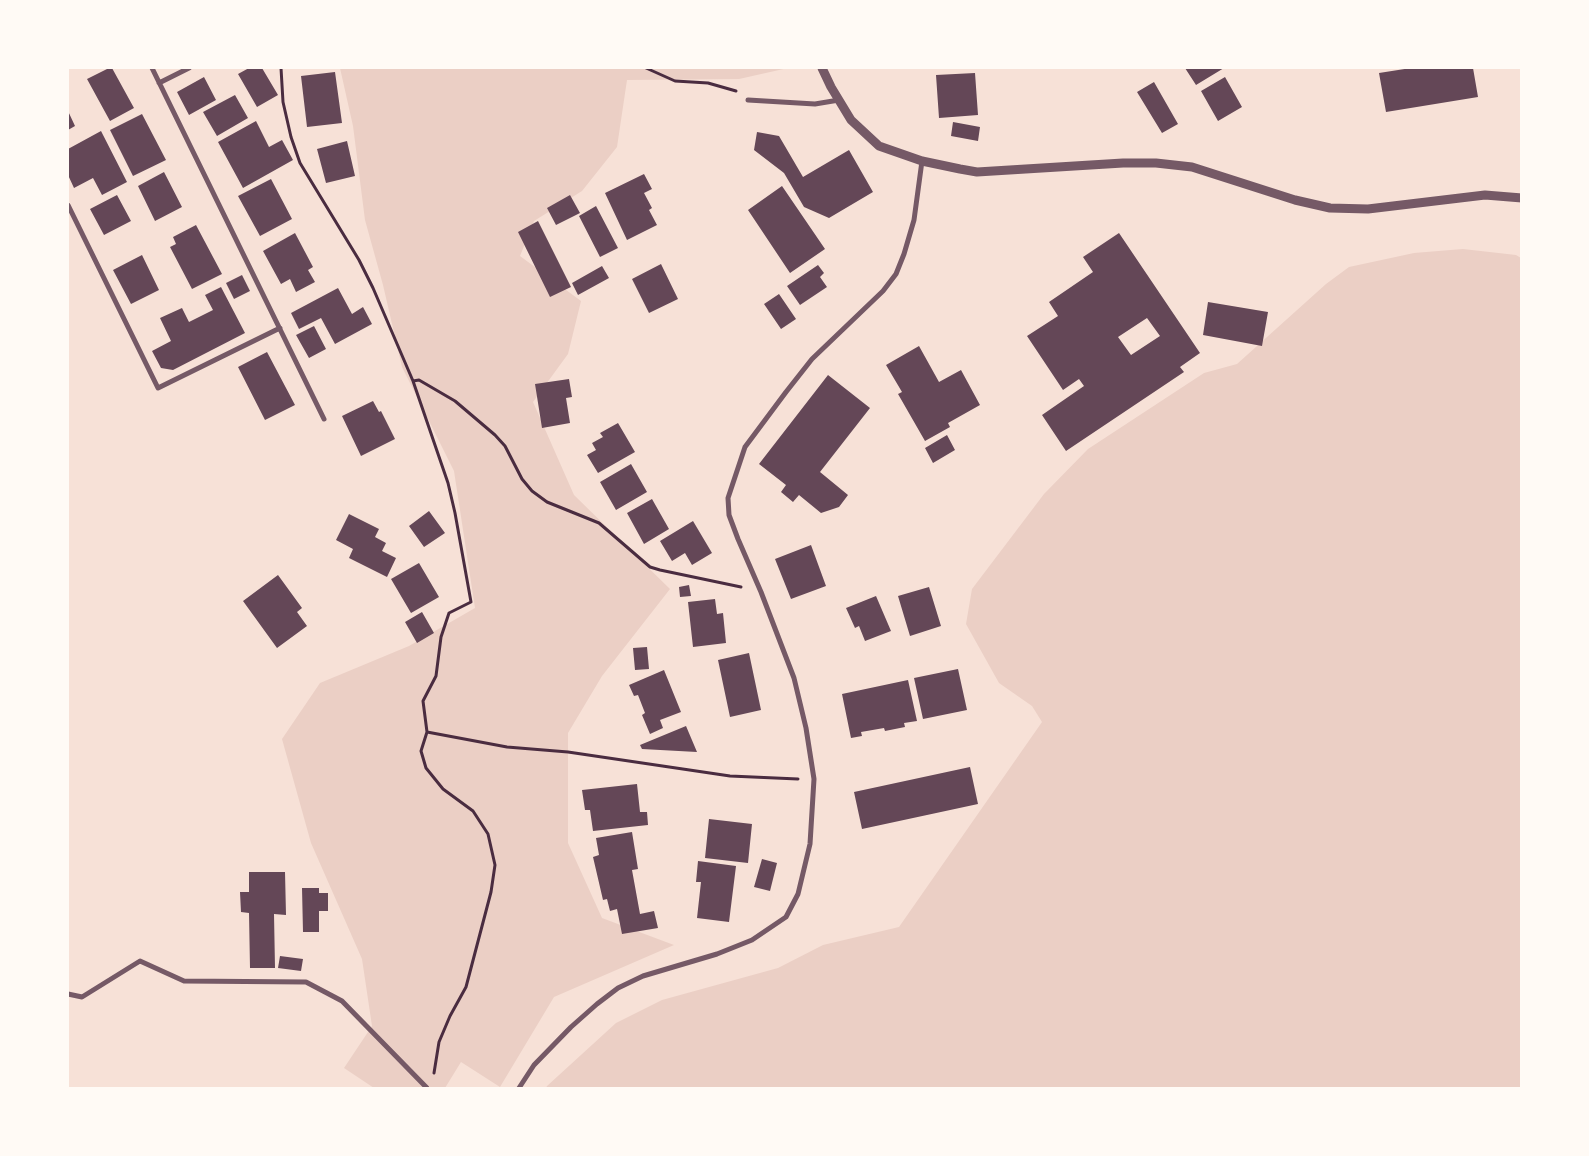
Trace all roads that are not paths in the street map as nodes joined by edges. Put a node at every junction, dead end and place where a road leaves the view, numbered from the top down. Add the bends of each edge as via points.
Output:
1 (152, 68) edge
2 (189, 68) edge
3 (822, 68) edge
4 (159, 83) junction
5 (748, 100) road end
6 (839, 100) junction
7 (922, 161) junction
8 (1522, 198) edge
9 (68, 205) edge
10 (280, 328) junction
11 (324, 419) dead end
12 (68, 994) edge
13 (426, 1088) edge
14 (520, 1088) edge

1 - 4 street
2 - 4 street
3 - 6 street
4 - 10 street
5 - 6 street via 815,104
6 - 7 street via 851,120 879,146
7 - 8 street via 977,172 1123,163 1192,167 1330,208 1368,209 1485,195
7 - 14 street via 914,220 896,274 883,291 807,365 745,446 728,498 729,515 794,678 806,728 814,780 810,844 798,894 786,917 752,940 643,976 618,988 571,1027 534,1064
9 - 10 street via 158,388
10 - 11 street
12 - 13 street via 82,997 140,961 184,981 306,982 342,1001

